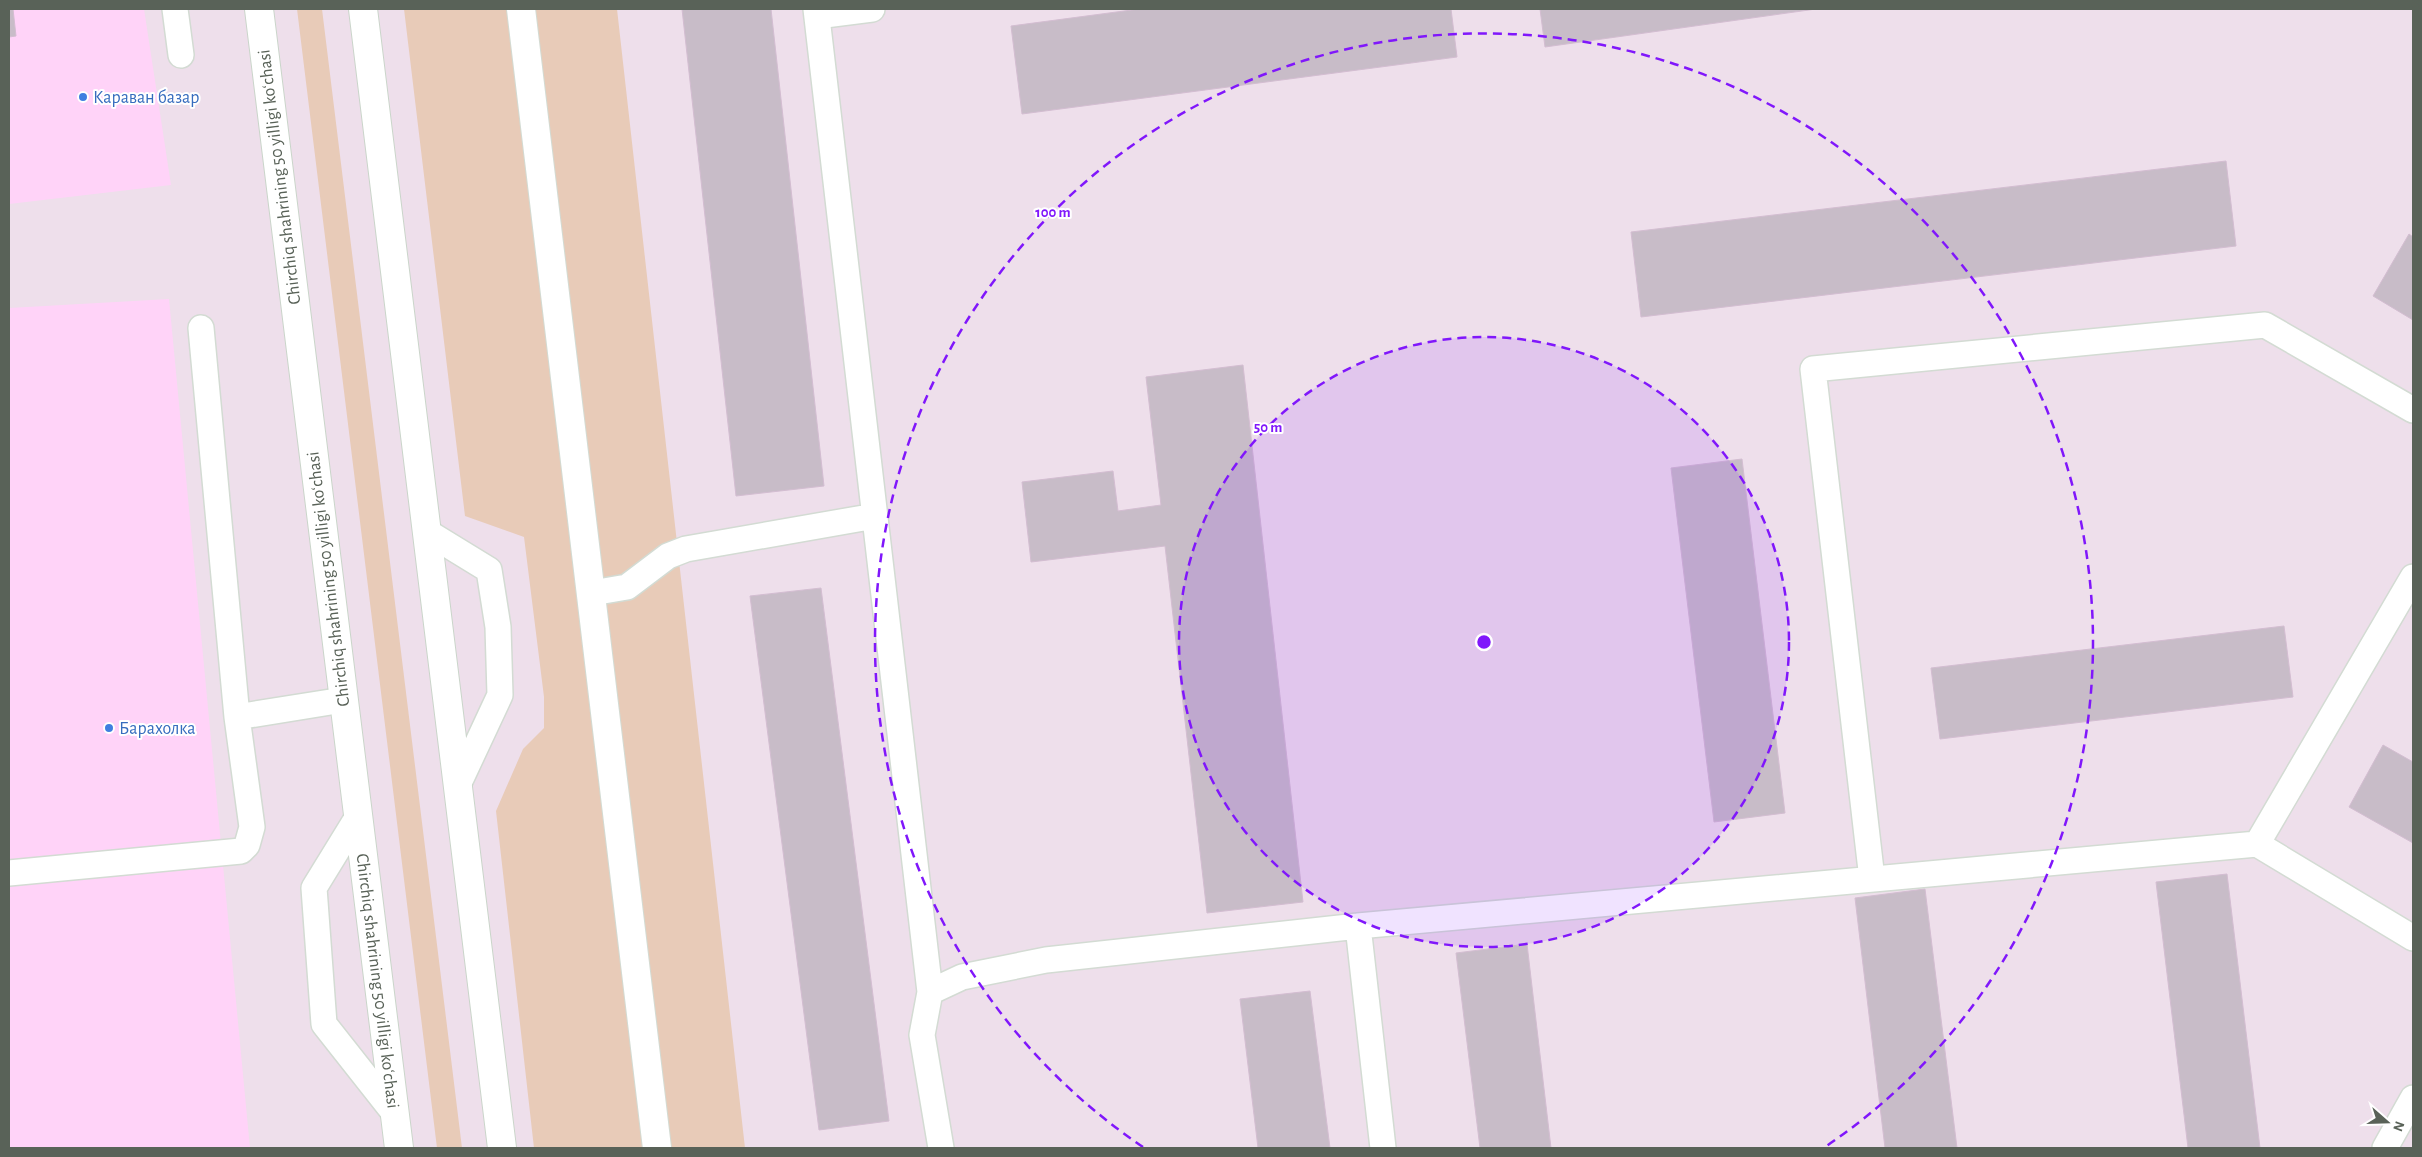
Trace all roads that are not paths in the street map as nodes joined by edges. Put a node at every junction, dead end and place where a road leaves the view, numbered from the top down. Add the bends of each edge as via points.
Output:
1 (175, 9) edge
2 (259, 9) edge
3 (363, 9) edge
4 (521, 9) edge
5 (872, 9) edge
6 (816, 12) edge
7 (181, 55) dead end
8 (201, 328) dead end
9 (2413, 410) edge
10 (875, 516) junction
11 (427, 532) junction
12 (2413, 577) edge
13 (592, 593) junction
14 (343, 700) junction
15 (237, 717) junction
16 (458, 785) junction
17 (358, 818) junction
18 (2257, 844) junction
19 (9, 873) edge
20 (1872, 879) junction
21 (1358, 926) junction
22 (2413, 938) edge
23 (930, 992) junction
24 (2413, 1098) edge
25 (395, 1114) junction
26 (399, 1148) edge
27 (502, 1148) edge
28 (658, 1148) edge
29 (942, 1148) edge
30 (1383, 1148) edge
31 (2385, 1148) edge

1 - 7 lane
2 - 14 main road, Chirchiq shahrining 50 yilligi koʻchasi
3 - 11 main road
4 - 13 main road
5 - 6 lane
6 - 10 lane
8 - 15 lane
9 - 20 lane via 2265,325 1813,369
10 - 13 lane via 686,549 668,556 628,587
10 - 23 lane
11 - 16 main road
11 - 16 lane via 490,570 498,627 500,695
12 - 18 lane
13 - 28 main road
14 - 15 lane
14 - 17 main road, Chirchiq shahrining 50 yilligi koʻchasi
15 - 19 lane via 252,827 247,845 241,851
16 - 27 main road
17 - 25 main road, Chirchiq shahrining 50 yilligi koʻchasi
17 - 25 lane via 314,888 324,1024
18 - 20 lane
18 - 22 lane
20 - 21 lane
21 - 23 lane via 1046,960 962,977
21 - 30 lane
23 - 29 lane via 922,1034
24 - 31 lane
25 - 26 main road, Chirchiq shahrining 50 yilligi koʻchasi

